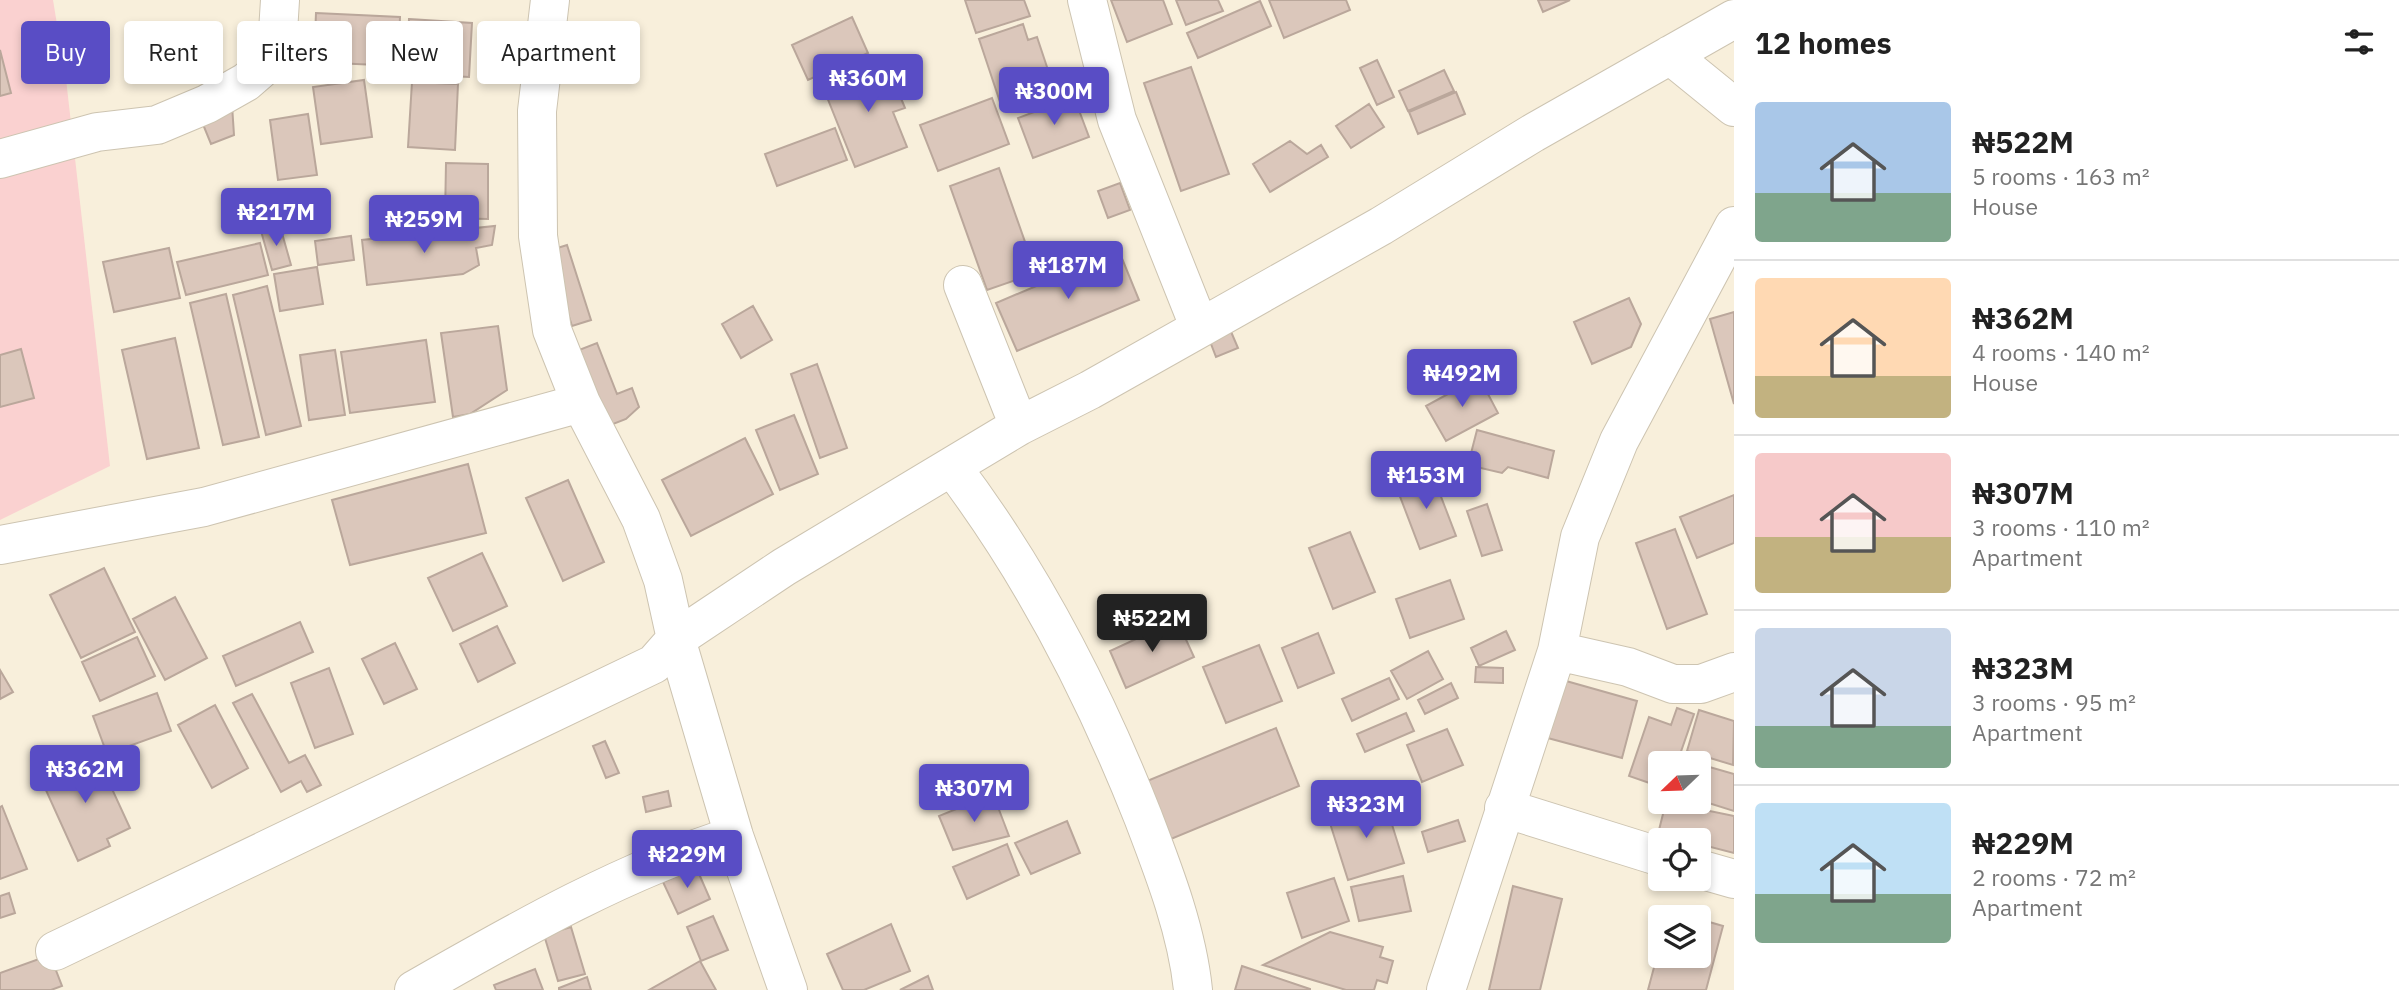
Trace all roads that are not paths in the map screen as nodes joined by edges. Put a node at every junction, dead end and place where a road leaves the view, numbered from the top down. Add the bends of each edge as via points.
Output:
1 (280, 0) edge
2 (550, 0) edge
3 (1087, 0) edge
4 (1734, 19) edge
5 (1670, 55) junction
6 (1734, 107) edge
7 (0, 159) edge
8 (1734, 226) edge
9 (963, 285) dead end
10 (1199, 326) junction
11 (580, 403) junction
12 (1019, 426) junction
13 (952, 467) junction
14 (0, 545) edge
15 (676, 639) junction
16 (1557, 651) junction
17 (1734, 672) edge
18 (1504, 808) junction
19 (734, 836) junction
20 (1648, 853) edge
21 (1711, 872) edge
22 (1734, 879) edge
23 (55, 951) dead end
24 (414, 990) edge
25 (788, 990) edge
26 (1194, 990) edge
27 (1446, 990) edge

1 - 7 street via 278,32 269,62 236,88 157,125 97,132
2 - 11 street via 537,111 538,236 552,330
3 - 10 street via 1117,120
4 - 5 street
5 - 6 street
5 - 10 street via 1381,226
8 - 16 street via 1614,453 1580,537
9 - 12 street
10 - 12 street
11 - 14 street via 204,507
11 - 15 street via 641,519 663,580
12 - 13 street
13 - 15 street via 784,566
13 - 26 street via 991,519 1053,623 1115,747 1155,847 1185,940
15 - 19 street
15 - 23 street via 654,664 597,694
16 - 17 street via 1628,667 1673,684 1701,684
16 - 18 street
18 - 20 street
18 - 27 street
19 - 24 street via 656,864
19 - 25 street
21 - 22 street

